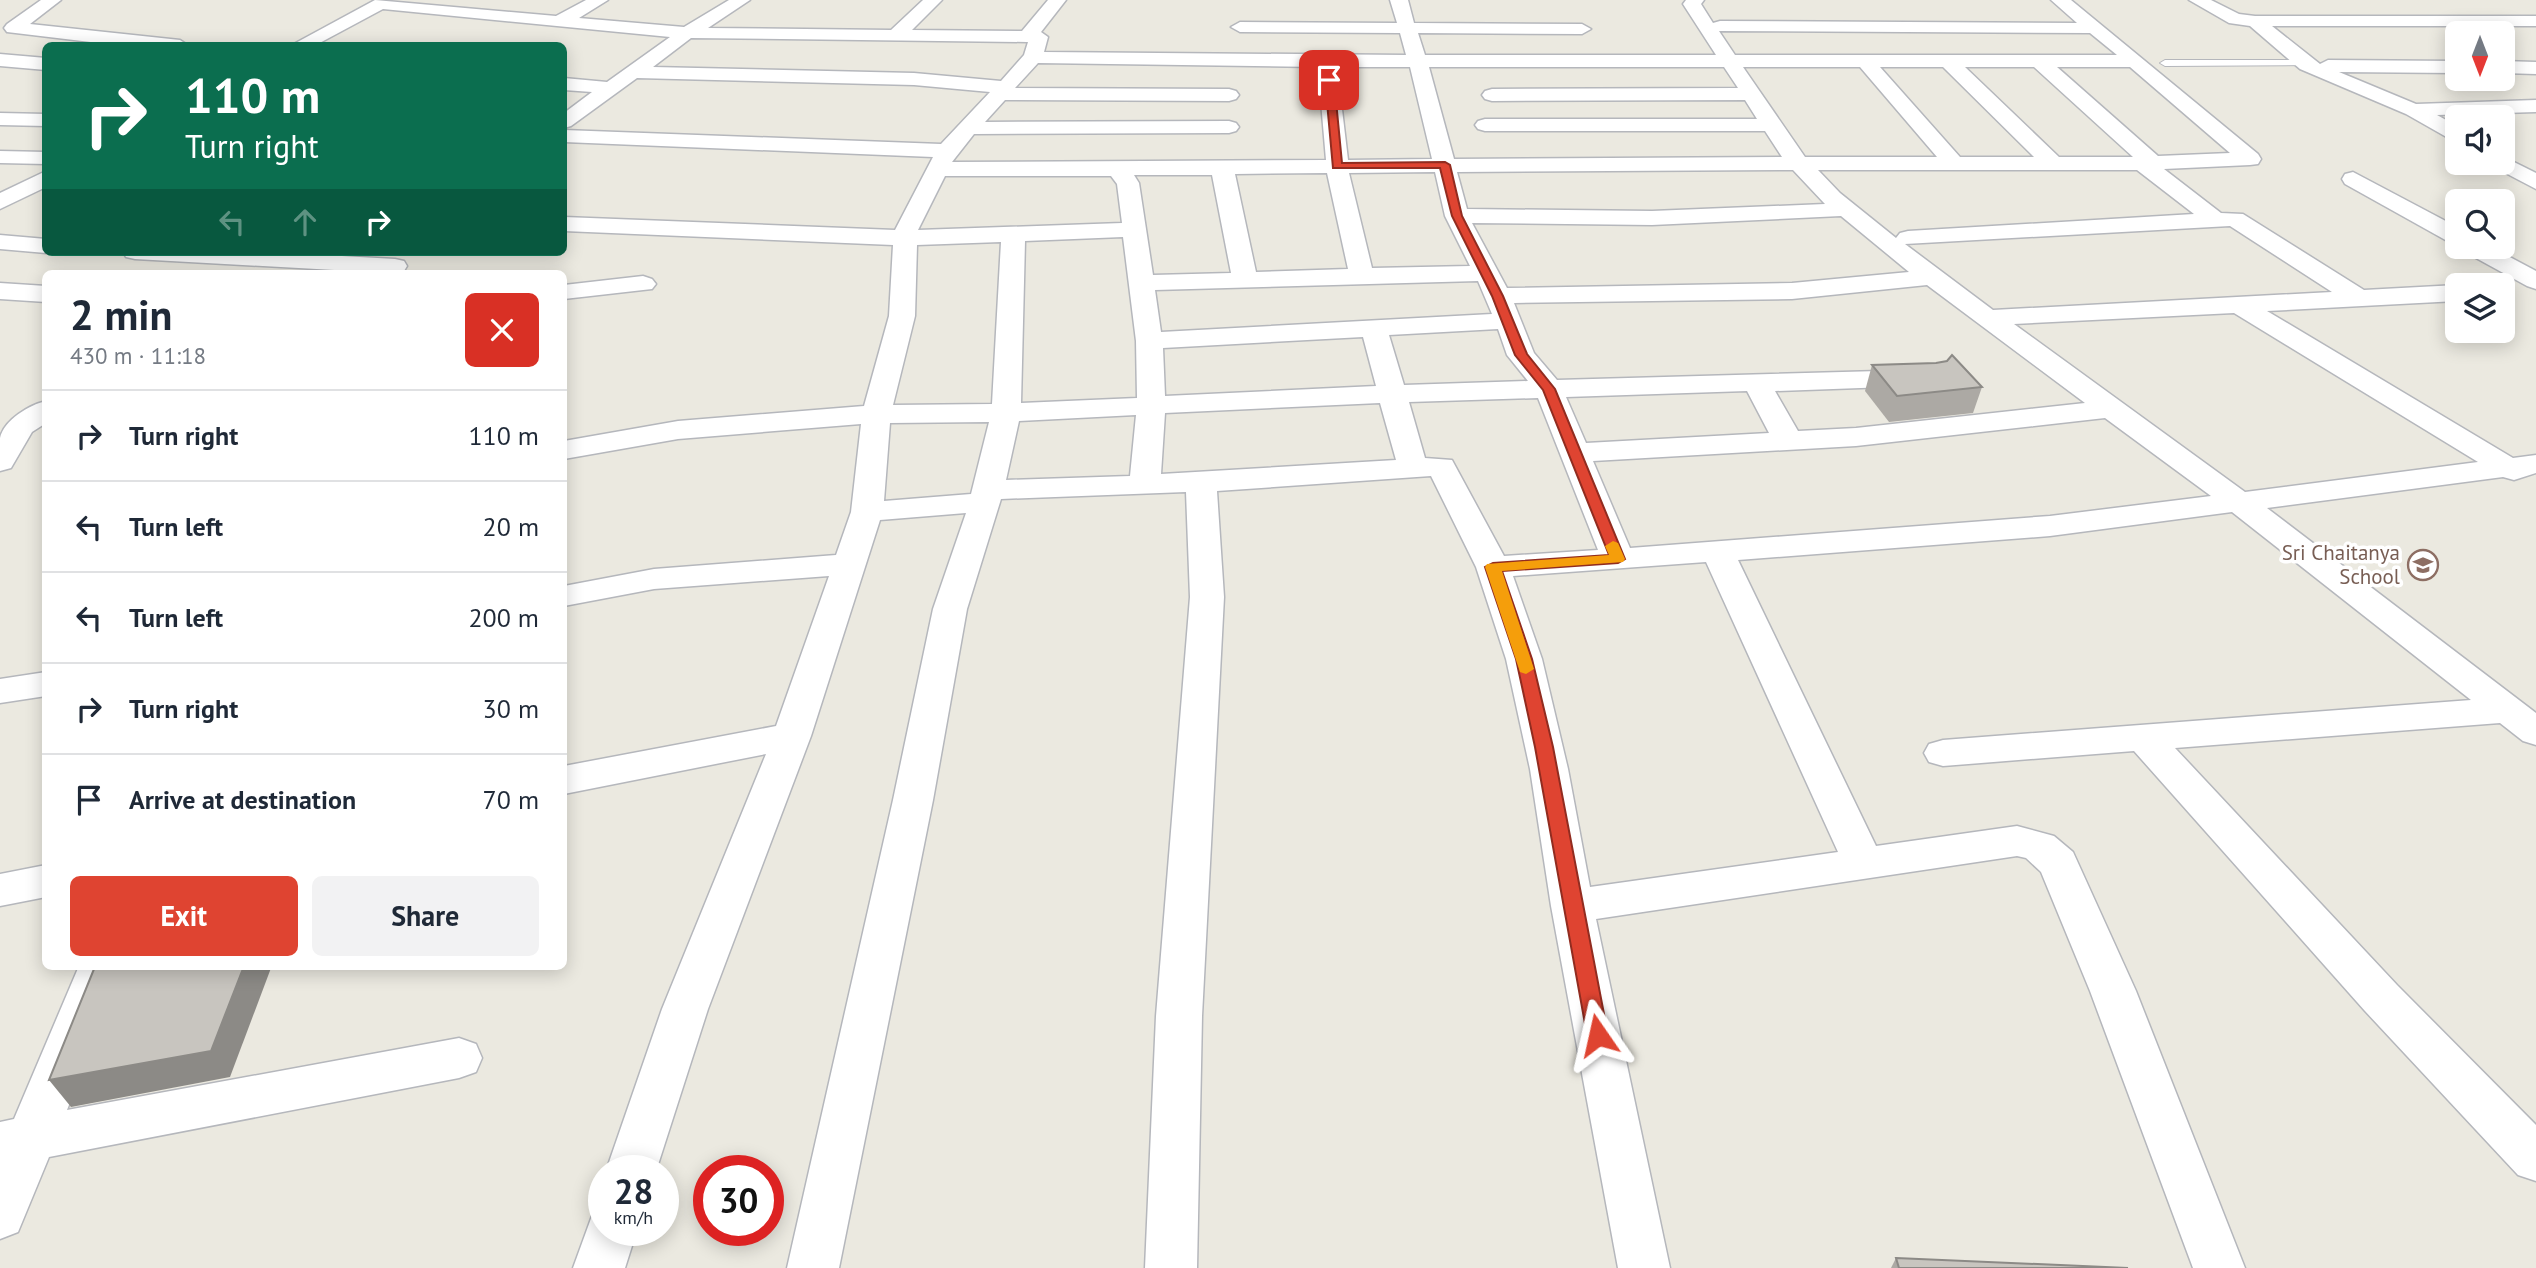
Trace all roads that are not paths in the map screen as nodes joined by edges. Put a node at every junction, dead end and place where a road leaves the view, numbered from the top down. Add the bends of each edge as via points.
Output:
1 (52, 0) edge
2 (599, 0) edge
3 (741, 0) edge
4 (933, 0) edge
5 (1057, 0) edge
6 (1399, 0) edge
7 (1697, 0) edge
8 (2060, 0) edge
9 (2198, 0) edge
10 (384, 2) edge
11 (2425, 5) dead end
12 (1575, 10) dead end
13 (2255, 21) junction
14 (2445, 21) edge
15 (2458, 21) edge
16 (2515, 21) edge
17 (2536, 21) edge
18 (559, 22) junction
19 (1720, 26) junction
20 (1407, 28) junction
21 (1582, 29) junction
22 (2095, 29) junction
23 (687, 33) junction
24 (896, 35) junction
25 (1027, 37) junction
26 (143, 42) edge
27 (307, 42) edge
28 (1034, 57) junction
29 (0, 60) edge
30 (1418, 60) junction
31 (1238, 61) junction
32 (1326, 61) junction
33 (1593, 61) junction
34 (1736, 61) junction
35 (1865, 61) junction
36 (1948, 61) junction
37 (2135, 61) junction
38 (2040, 62) junction
39 (42, 64) edge
40 (2165, 64) dead end
41 (2306, 64) junction
42 (2445, 67) edge
43 (2515, 67) edge
44 (2536, 68) edge
45 (634, 72) junction
46 (567, 84) edge
47 (612, 88) junction
48 (1002, 90) junction
49 (1751, 94) junction
50 (1228, 95) junction
51 (1492, 95) dead end
52 (2536, 106) edge
53 (2413, 110) junction
54 (0, 118) edge
55 (42, 120) edge
56 (567, 120) edge
57 (1485, 125) dead end
58 (1771, 125) junction
59 (967, 128) junction
60 (2445, 128) edge
61 (567, 136) edge
62 (1227, 151) junction
63 (0, 157) edge
64 (42, 159) edge
65 (942, 160) junction
66 (2052, 162) junction
67 (2148, 163) junction
68 (1809, 164) junction
69 (1955, 164) junction
70 (1445, 165) junction
71 (1337, 166) junction
72 (1117, 169) junction
73 (2515, 169) edge
74 (2353, 179) dead end
75 (42, 180) edge
76 (2536, 181) edge
77 (42, 196) edge
78 (6, 198) edge
79 (1846, 209) junction
80 (1457, 216) junction
81 (2217, 221) junction
82 (567, 224) edge
83 (1134, 230) junction
84 (2445, 230) edge
85 (1013, 234) junction
86 (905, 238) junction
87 (1908, 238) junction
88 (0, 242) edge
89 (42, 246) edge
90 (222, 256) edge
91 (2496, 259) edge
92 (397, 264) edge
93 (1362, 276) junction
94 (1932, 277) junction
95 (1245, 280) junction
96 (2536, 281) edge
97 (643, 284) dead end
98 (1143, 284) junction
99 (2536, 289) edge
100 (2515, 290) edge
101 (0, 291) edge
102 (567, 292) edge
103 (42, 293) edge
104 (2445, 293) edge
105 (1497, 297) junction
106 (2357, 297) junction
107 (2236, 303) junction
108 (2001, 317) junction
109 (1374, 329) junction
110 (1149, 341) junction
111 (1928, 378) edge
112 (1757, 383) junction
113 (1549, 389) junction
114 (1391, 393) junction
115 (1151, 405) junction
116 (2113, 408) junction
117 (42, 412) edge
118 (1006, 412) junction
119 (876, 414) junction
120 (22, 427) edge
121 (1789, 442) junction
122 (567, 449) edge
123 (1575, 453) junction
124 (0, 462) edge
125 (2522, 465) edge
126 (1413, 468) junction
127 (1201, 482) junction
128 (1145, 484) junction
129 (2536, 485) edge
130 (987, 496) junction
131 (2253, 500) junction
132 (867, 512) junction
133 (1717, 552) junction
134 (1618, 559) junction
135 (850, 564) junction
136 (1493, 567) junction
137 (567, 595) edge
138 (42, 685) edge
139 (0, 691) edge
140 (2526, 715) edge
141 (792, 736) junction
142 (2143, 737) junction
143 (1943, 753) dead end
144 (567, 779) edge
145 (1864, 864) junction
146 (42, 882) edge
147 (0, 890) edge
148 (1572, 906) junction
149 (99, 970) edge
150 (459, 1058) dead end
151 (15, 1141) edge
152 (636, 1155) edge
153 (2536, 1159) edge
154 (0, 1215) edge
155 (606, 1246) edge
156 (599, 1268) edge
157 (813, 1268) edge
158 (1171, 1268) edge
159 (1644, 1268) edge
160 (2220, 1268) edge

1 - 26 street via 13,28
2 - 18 street
3 - 23 street
4 - 24 street
5 - 25 street
6 - 20 street
7 - 19 street via 1706,4
7 - 34 street via 1692,4
8 - 22 street
9 - 13 street via 2235,19
10 - 18 street
10 - 27 street
11 - 15 street
12 - 21 street
13 - 14 street
13 - 41 street
16 - 17 street
18 - 23 street
19 - 22 street
19 - 34 street
20 - 21 street
20 - 30 street
20 - 31 street via 1240,20
21 - 33 street
22 - 37 street
23 - 24 street
23 - 45 street
24 - 25 street
25 - 28 street via 1040,37
28 - 31 street
28 - 48 street
29 - 39 street
30 - 32 street
30 - 33 street
30 - 70 street
31 - 32 street
31 - 50 street via 1228,79
32 - 71 street
33 - 34 street
34 - 35 street
34 - 49 street
34 - 68 street
35 - 36 street
35 - 69 street
36 - 38 street
36 - 66 street
37 - 38 street
37 - 67 street via 2250,159
38 - 67 street
40 - 41 lane
41 - 42 street
41 - 53 street
43 - 44 street
45 - 47 street
45 - 48 street via 914,79
46 - 47 street
47 - 56 street
48 - 50 street
48 - 59 street
49 - 51 street
49 - 58 street
50 - 62 street
52 - 53 street
53 - 60 street
54 - 55 street
57 - 58 street
58 - 68 street
59 - 62 street
59 - 65 street
61 - 65 street
62 - 71 street
62 - 72 street
62 - 95 street
63 - 64 street
65 - 72 street
65 - 86 street
66 - 67 street
66 - 69 street
67 - 81 street
68 - 69 street
68 - 70 street
68 - 79 street
68 - 87 street
70 - 71 street
70 - 80 street
71 - 93 street
72 - 83 street via 1128,183
73 - 76 street
74 - 84 street
75 - 78 street
77 - 78 street
79 - 80 street via 1744,217
79 - 94 street
80 - 105 street
81 - 87 street
81 - 106 street via 2235,219
82 - 86 street
83 - 85 street
83 - 98 street
85 - 86 street
85 - 118 street
86 - 119 street via 902,316
87 - 108 street
88 - 89 street
90 - 92 street
91 - 96 street
93 - 95 street
93 - 105 street
94 - 105 street via 1792,291
94 - 108 street
95 - 98 street
97 - 102 street
98 - 110 street
99 - 100 street
101 - 103 street
104 - 106 street
105 - 109 street
105 - 113 street via 1521,355
106 - 107 street
107 - 108 street
107 - 125 street
108 - 116 street
108 - 131 street
109 - 110 street
109 - 114 street
110 - 115 street
111 - 112 street
112 - 113 street
112 - 121 street
113 - 114 street
113 - 123 street
114 - 115 street
114 - 126 street
115 - 118 street
115 - 128 street
116 - 121 street
116 - 131 street
117 - 120 street
118 - 119 street
118 - 130 street
119 - 122 street via 678,430
119 - 132 street
120 - 124 street
121 - 123 street
123 - 134 street
125 - 129 street
125 - 131 street
126 - 127 street
126 - 136 street via 1441,466
127 - 128 street
127 - 158 street via 1206,622 1179,1016
128 - 130 street
130 - 132 street
130 - 157 street via 950,609
131 - 133 street via 2050,526
131 - 140 street
132 - 135 street
133 - 134 street
133 - 145 street
134 - 136 street
135 - 137 street via 654,579
135 - 141 street
136 - 148 street via 1524,659 1549,769
138 - 139 street
140 - 142 street
141 - 144 street
141 - 152 street via 685,1009
142 - 143 street
142 - 153 street via 2381,998
145 - 148 street
145 - 160 street via 2017,841 2052,855 2113,992
146 - 147 street
148 - 159 street
149 - 151 street
150 - 151 street
151 - 154 street
155 - 156 street

